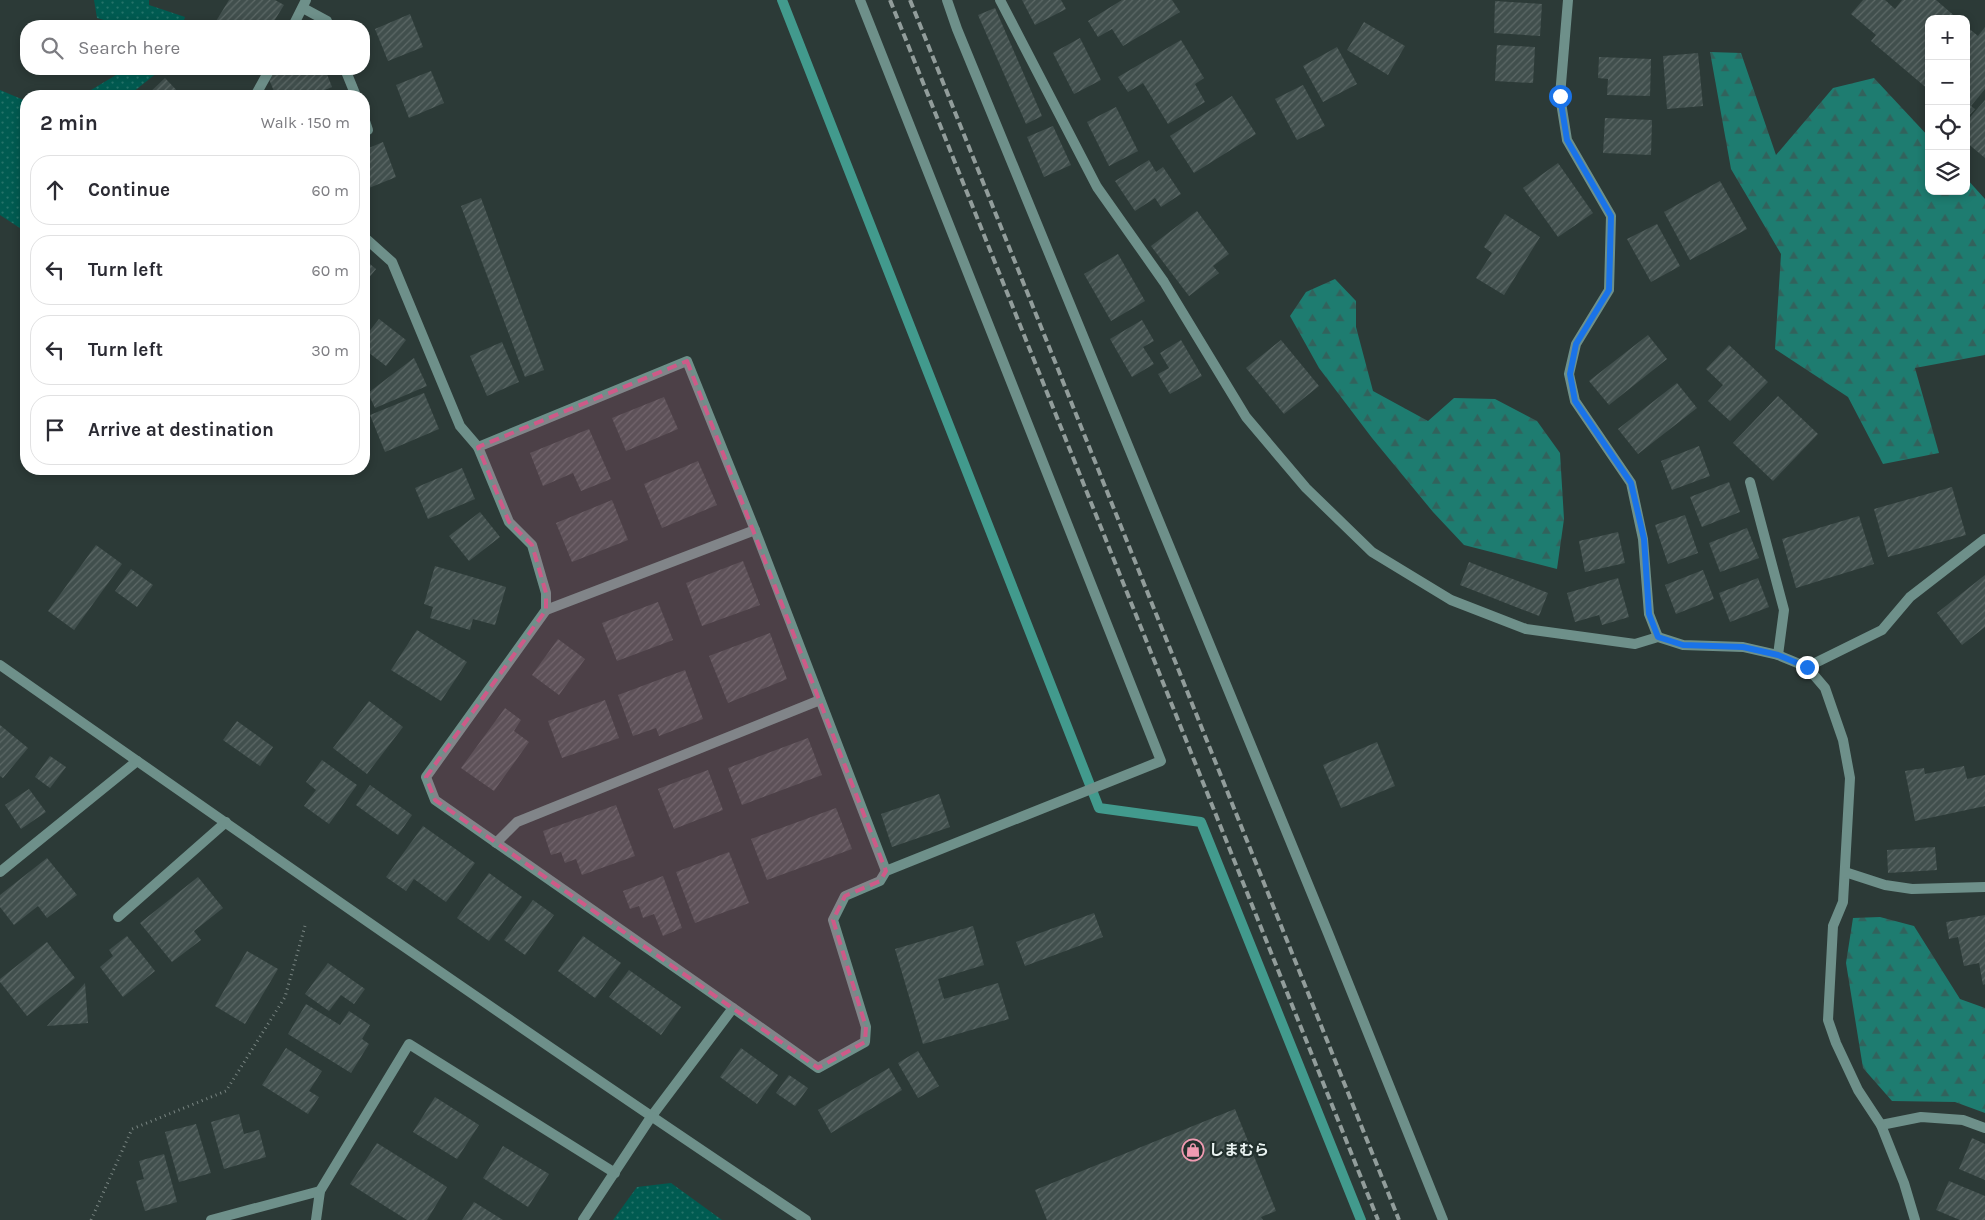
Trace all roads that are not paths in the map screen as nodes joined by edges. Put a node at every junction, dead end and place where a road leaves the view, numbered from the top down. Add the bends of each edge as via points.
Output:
1 (860, 0) edge
2 (947, 0) edge
3 (1000, 0) edge
4 (1568, 0) edge
5 (304, 4) edge
6 (296, 20) edge
7 (326, 20) edge
8 (267, 75) edge
9 (347, 75) edge
10 (258, 90) edge
11 (354, 90) edge
12 (370, 242) edge
13 (478, 447) junction
14 (1750, 482) dead end
15 (755, 530) junction
16 (1985, 539) edge
17 (546, 610) junction
18 (1658, 637) junction
19 (1778, 655) junction
20 (0, 665) edge
21 (1807, 667) junction
22 (820, 700) junction
23 (137, 761) junction
24 (226, 822) junction
25 (496, 843) junction
26 (886, 871) junction
27 (0, 872) edge
28 (1845, 872) junction
29 (1985, 887) edge
30 (118, 917) dead end
31 (733, 1008) junction
32 (651, 1117) junction
33 (1881, 1125) junction
34 (1985, 1128) edge
35 (615, 1173) junction
36 (320, 1191) junction
37 (211, 1220) edge
38 (316, 1220) edge
39 (583, 1220) edge
40 (806, 1220) edge
41 (1443, 1220) edge
42 (1915, 1220) edge

1 - 26 street via 1161,761
2 - 41 street
3 - 18 street via 1097,187 1164,282 1246,417 1306,488 1372,552 1451,600 1526,629 1635,644
4 - 18 street via 1560,96 1567,140 1611,216 1609,290 1576,344 1570,374 1575,401 1631,483 1644,539 1649,614
5 - 6 street
5 - 7 street
8 - 10 street
9 - 11 street
12 - 13 street via 392,262 460,426
13 - 15 street via 687,361
13 - 17 street via 509,522 532,545 546,593
14 - 19 street via 1784,610
15 - 17 street
15 - 22 street
16 - 21 street via 1910,597 1882,630
17 - 25 street via 426,777 435,800
18 - 19 street via 1683,645 1743,647
19 - 21 street
20 - 23 street
21 - 28 street via 1825,688 1843,740 1850,778
22 - 25 street via 517,822
22 - 26 street
23 - 24 street
23 - 27 street
24 - 30 street
24 - 32 street
25 - 31 street
26 - 31 street via 880,881 844,896 833,920 866,1027 865,1042 818,1068
28 - 29 street via 1885,885 1912,889
28 - 33 street via 1843,902 1833,926 1828,1020 1858,1090
31 - 32 street
32 - 35 street
32 - 40 street
33 - 34 street via 1921,1117 1963,1120
33 - 42 street
35 - 36 street via 410,1044
35 - 39 street
36 - 37 street
36 - 38 street

